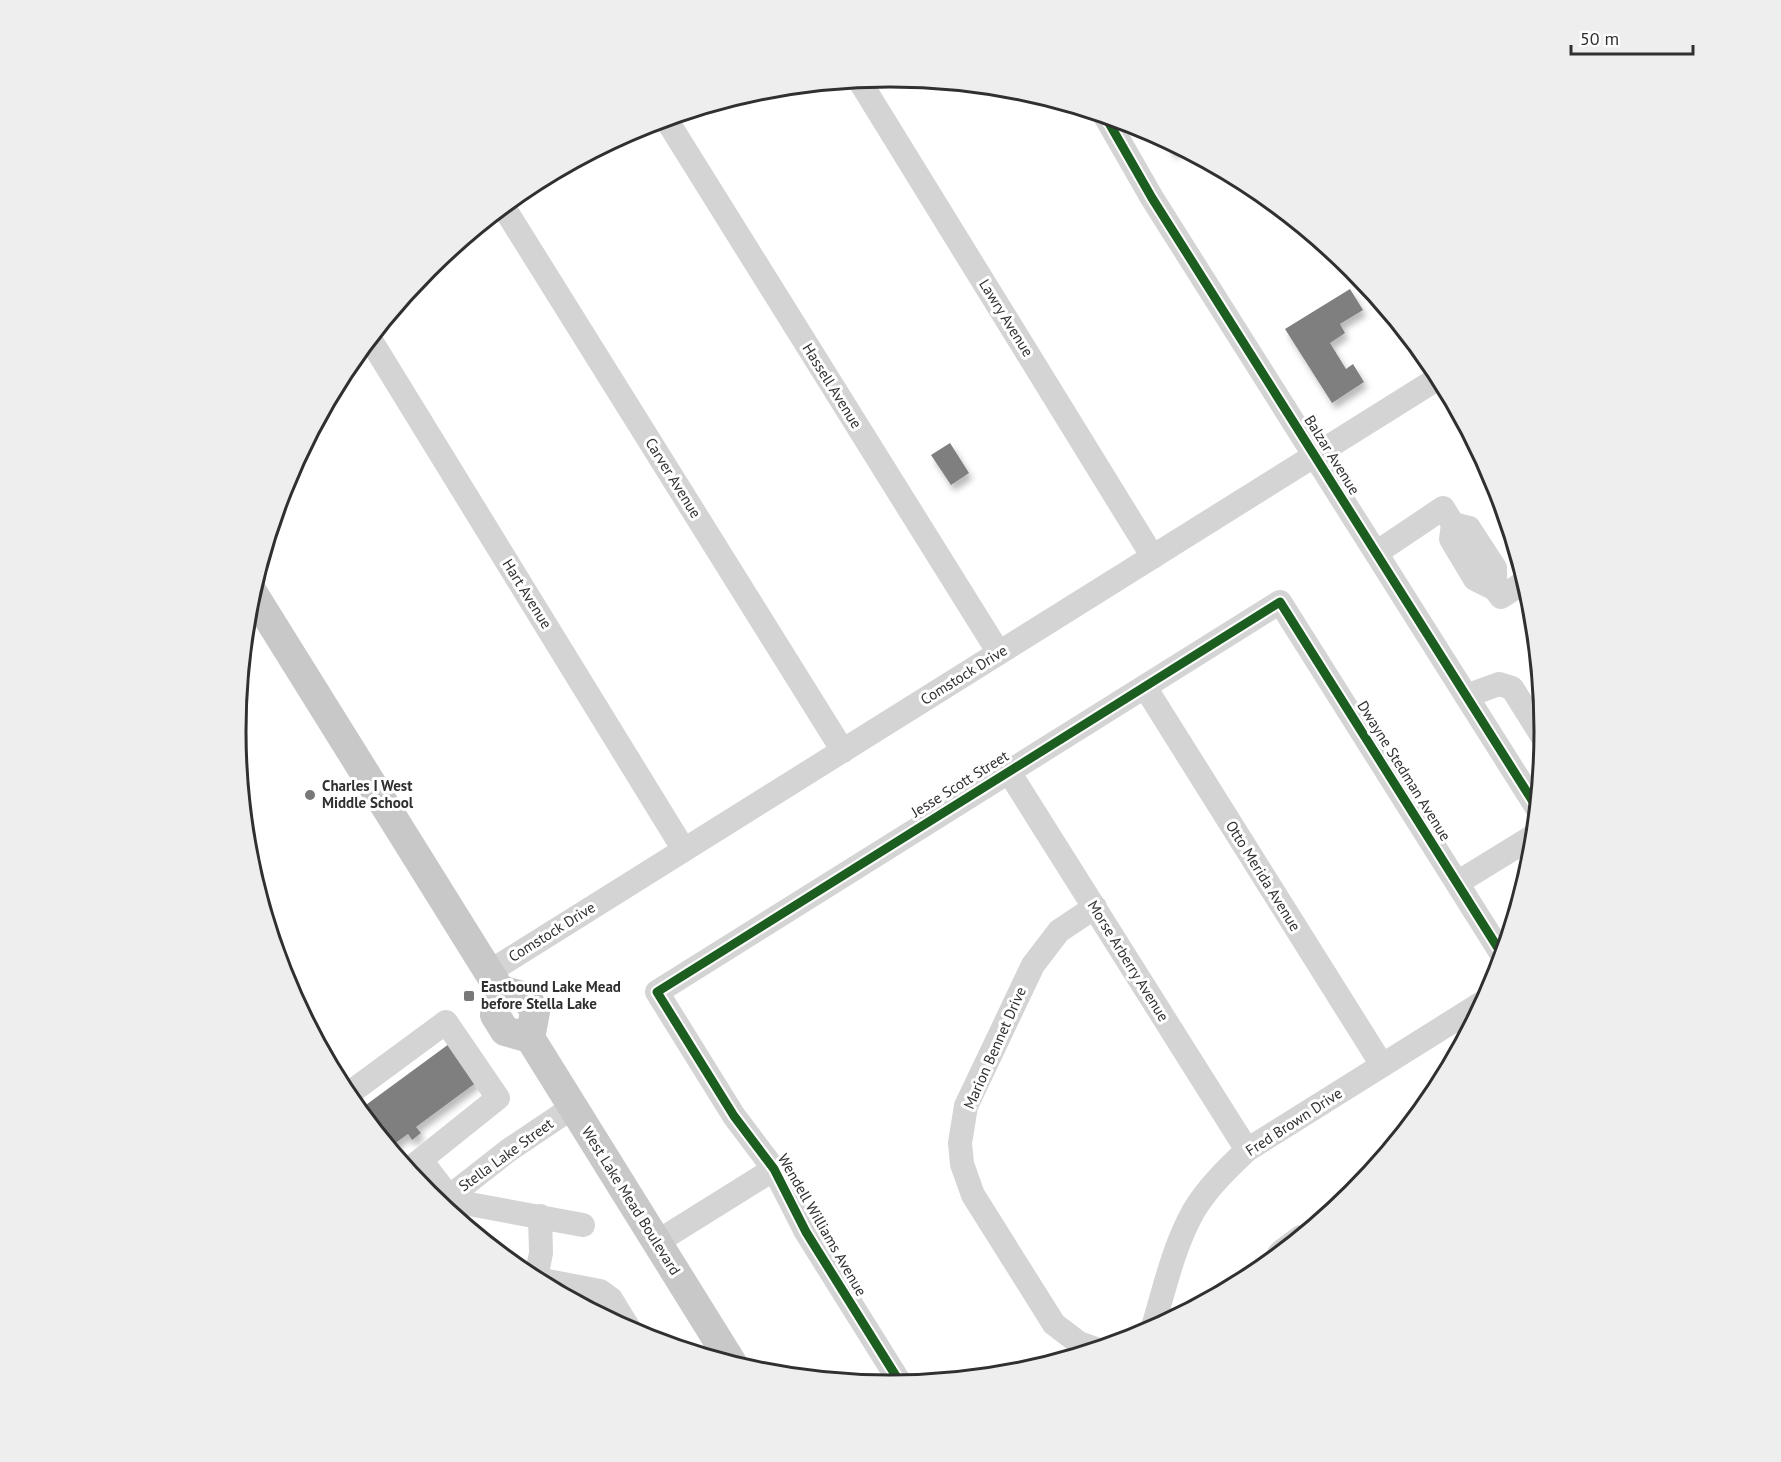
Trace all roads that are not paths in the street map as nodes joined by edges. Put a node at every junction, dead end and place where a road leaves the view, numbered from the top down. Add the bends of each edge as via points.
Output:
1 (864, 88) edge
2 (671, 126) edge
3 (1111, 126) edge
4 (508, 213) edge
5 (375, 346) edge
6 (1432, 382) edge
7 (1314, 456) junction
8 (1376, 553) junction
9 (1153, 557) junction
10 (1518, 586) edge
11 (1280, 602) joint
12 (259, 604) edge
13 (999, 653) junction
14 (1144, 687) junction
15 (1466, 696) junction
16 (1534, 723) edge
17 (843, 751) junction
18 (1009, 772) junction
19 (1531, 798) edge
20 (1525, 841) edge
21 (684, 850) junction
22 (1457, 883) junction
23 (1095, 907) junction
24 (1497, 946) edge
25 (495, 981) junction
26 (657, 992) joint
27 (1471, 1010) edge
28 (1382, 1065) junction
29 (355, 1089) edge
30 (573, 1107) junction
31 (1247, 1150) junction
32 (415, 1165) edge
33 (774, 1169) junction
34 (448, 1198) edge
35 (452, 1202) edge
36 (657, 1242) junction
37 (540, 1271) edge
38 (558, 1283) edge
39 (621, 1316) edge
40 (1156, 1318) edge
41 (1085, 1345) edge
42 (725, 1353) edge
43 (895, 1375) edge

1 - 9 street, Lawry Avenue
2 - 13 street, Hassell Avenue
3 - 7 street, Balzar Avenue
4 - 17 street, Carver Avenue
5 - 21 street, Hart Avenue
6 - 7 street, Comstock Drive
7 - 8 street, Balzar Avenue
7 - 9 street, Comstock Drive
8 - 10 street via 1443,508 1454,524 1451,539 1475,579 1495,589 1501,597
8 - 15 street, Balzar Avenue
9 - 13 street, Comstock Drive
11 - 14 street, Jesse Scott Street
11 - 22 street, Dwayne Stedman Avenue
12 - 25 main road
13 - 17 street, Comstock Drive
14 - 18 street, Jesse Scott Street
14 - 28 street, Otto Merida Avenue
15 - 16 street via 1499,684 1512,688
15 - 19 street, Balzar Avenue
17 - 21 street, Comstock Drive
18 - 23 street, Morse Arberry Avenue
18 - 26 street, Jesse Scott Street
20 - 22 street
21 - 25 street, Comstock Drive
22 - 24 street, Dwayne Stedman Avenue
23 - 31 street, Morse Arberry Avenue
23 - 41 street, Marion Bennet Drive via 1059,931 1033,965 966,1106 960,1143 962,1164 973,1195 1054,1324
25 - 30 main road, West Lake Mead Boulevard via 526,997 535,1012 531,1038
26 - 33 street, Wendell Williams Avenue via 734,1116
27 - 28 street, Fred Brown Drive
28 - 31 street, Fred Brown Drive
29 - 32 street via 446,1022 498,1098
30 - 34 street, Stella Lake Street via 509,1150
30 - 36 main road, West Lake Mead Boulevard
31 - 40 street, Fred Brown Drive via 1223,1172 1193,1211 1179,1241
33 - 36 street
33 - 43 street, Wendell Williams Avenue via 806,1232
35 - 37 street via 561,1220 541,1253
36 - 42 main road, West Lake Mead Boulevard
38 - 39 street via 600,1291 611,1299

